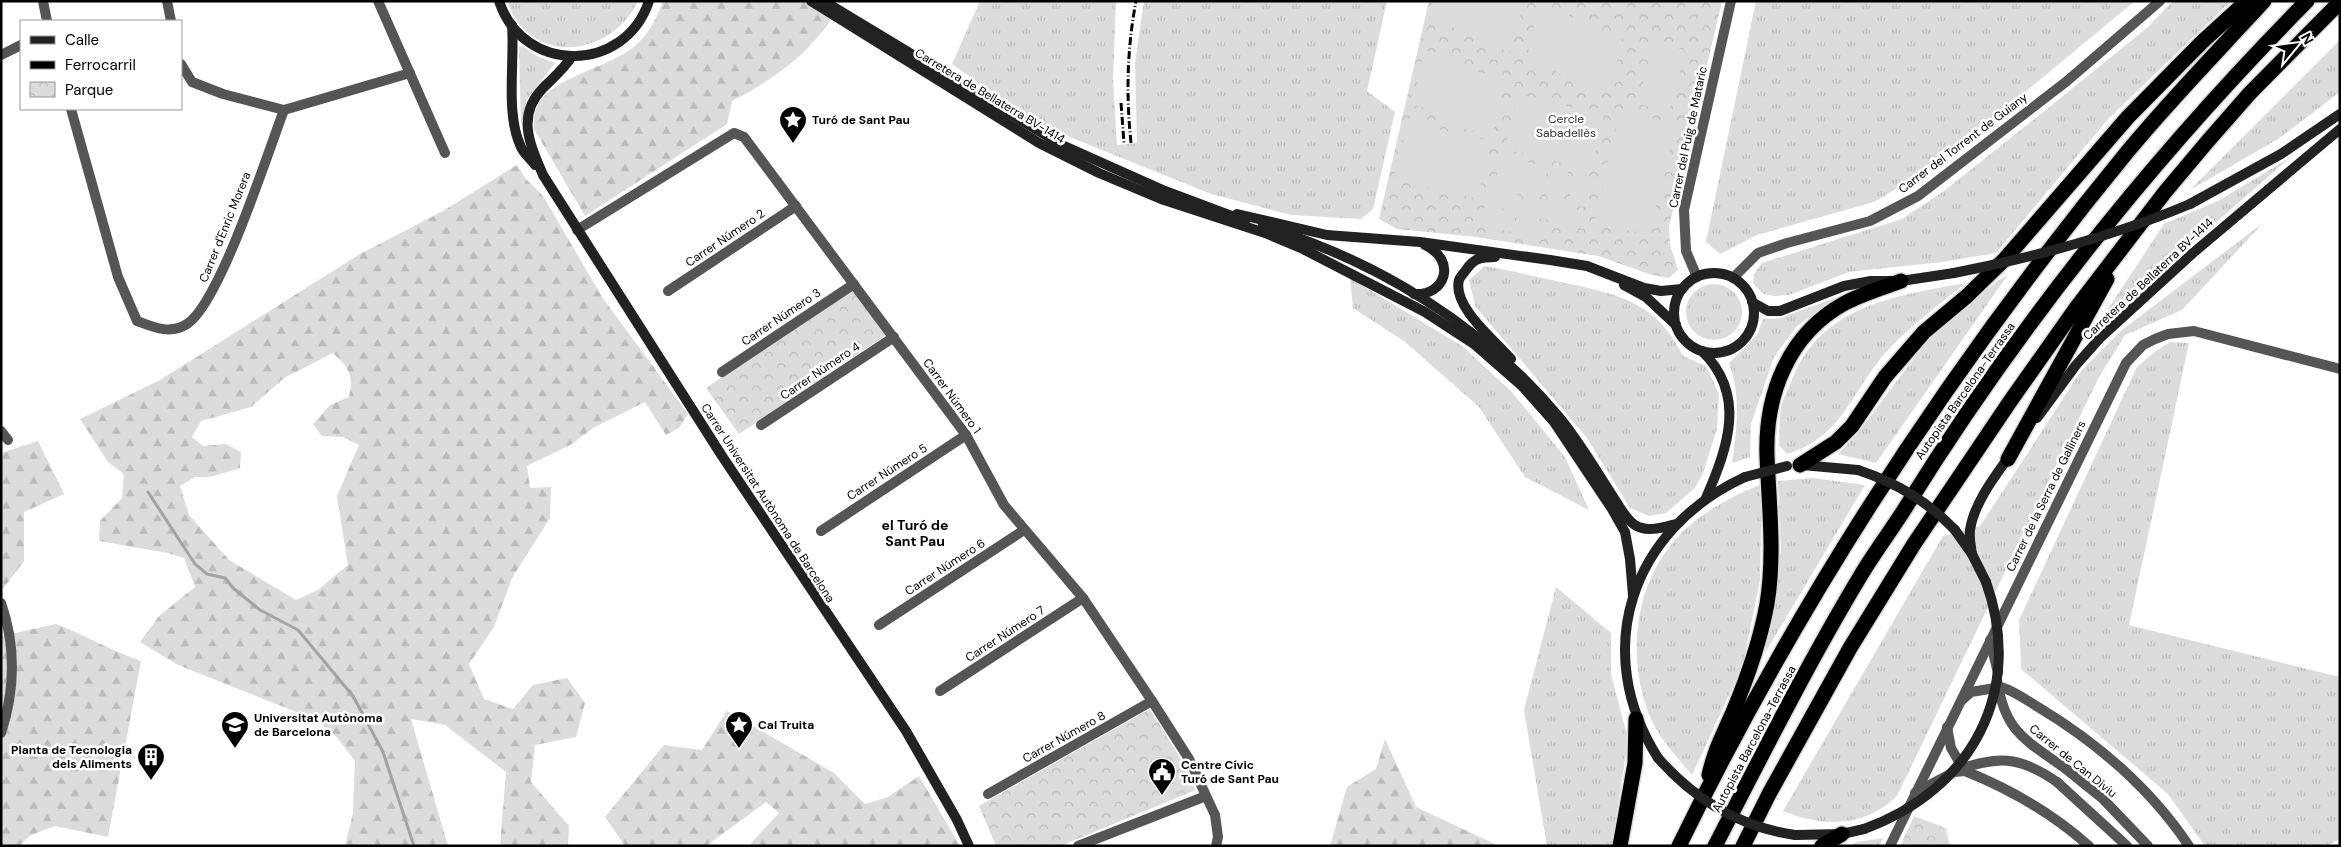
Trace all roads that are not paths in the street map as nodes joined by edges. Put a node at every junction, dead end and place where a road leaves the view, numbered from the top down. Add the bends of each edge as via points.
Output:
1 (43, 1) edge
2 (167, 1) edge
3 (378, 1) edge
4 (499, 1) edge
5 (649, 1) edge
6 (811, 1) edge
7 (824, 1) edge
8 (1731, 1) edge
9 (2160, 1) edge
10 (2248, 1) edge
11 (2264, 1) edge
12 (2307, 1) edge
13 (2340, 2) edge
14 (835, 12) junction
15 (47, 20) edge
16 (171, 20) edge
17 (512, 25) junction
18 (20, 46) edge
19 (1, 55) edge
20 (572, 56) junction
21 (182, 66) edge
22 (410, 73) junction
23 (71, 110) edge
24 (284, 110) junction
25 (2340, 114) edge
26 (2340, 129) edge
27 (445, 153) dead end
28 (543, 175) junction
29 (796, 206) junction
30 (1217, 209) junction
31 (577, 230) junction
32 (2132, 237) junction
33 (1276, 238) junction
34 (1420, 242) junction
35 (1480, 256) junction
36 (1697, 277) junction
37 (1733, 278) junction
38 (1901, 281) junction
39 (854, 284) junction
40 (1682, 289) junction
41 (668, 291) dead end
42 (1419, 294) junction
43 (1752, 302) junction
44 (1676, 325) junction
45 (894, 337) junction
46 (1702, 351) junction
47 (2340, 369) edge
48 (722, 372) dead end
49 (1533, 386) junction
50 (761, 426) dead end
51 (1, 431) edge
52 (966, 435) junction
53 (8, 440) dead end
54 (2008, 459) junction
55 (1793, 466) junction
56 (1706, 498) junction
57 (1676, 524) junction
58 (1024, 530) junction
59 (822, 531) dead end
60 (1972, 554) junction
61 (1633, 595) junction
62 (1083, 598) junction
63 (1, 603) edge
64 (879, 625) dead end
65 (1990, 640) junction
66 (1997, 678) junction
67 (2010, 690) junction
68 (940, 691) dead end
69 (1152, 701) junction
70 (1960, 702) junction
71 (1636, 719) junction
72 (1947, 727) junction
73 (1, 733) edge
74 (1954, 771) junction
75 (1965, 771) junction
76 (1705, 792) junction
77 (1915, 793) junction
78 (988, 794) dead end
79 (1206, 796) junction
80 (1842, 834) junction
81 (969, 846) edge
82 (1078, 846) edge
83 (1216, 846) edge
84 (1620, 846) edge
85 (1679, 846) edge
86 (1715, 846) edge
87 (1743, 846) edge
88 (1822, 846) edge
89 (1890, 846) edge
90 (2089, 846) edge
91 (2127, 846) edge
92 (2148, 846) edge
93 (2189, 846) edge

1 - 15 street
2 - 16 street
3 - 22 street
4 - 17 street
5 - 20 street via 640,21 617,44 593,54
6 - 14 street, Carretera de Bellaterra BV-1414
7 - 14 street, Carretera de Bellaterra BV-1414
8 - 36 street, Carrer del Puig de Mataric via 1684,210 1686,251
9 - 37 street, Carrer del Torrent de Guiany via 2067,81 1918,196 1870,221 1758,254
10 - 55 highway via 2156,88 2096,152 2005,259 1924,332 1898,361 1852,426 1836,442
11 - 76 highway, Autopista Barcelona-Terrassa via 2130,148 2061,233 1959,369 1838,554
12 - 86 highway, Autopista Barcelona-Terrassa via 2153,169 2082,256 1983,390 1862,574 1772,735
13 - 32 highway via 2250,93 2165,192
14 - 30 street via 1062,145 1165,191
14 - 33 street, Carretera de Bellaterra BV-1414 via 1039,143 1161,199
17 - 20 street via 524,39 536,46 554,54
17 - 28 street, Carrer Universitat Autònoma de Barcelona via 513,121 522,148
18 - 19 street
20 - 28 street, Carrer Universitat Autònoma de Barcelona via 530,104 527,118 530,144
21 - 24 street via 192,82
22 - 24 street
22 - 27 street
23 - 24 street, Carrer d'Enric Morera via 118,278 137,321 163,331 187,324 210,294 222,272
25 - 38 street, Carretera de Bellaterra BV-1414, bridge via 2281,154 2190,204 2065,248 1954,273
26 - 54 street, Carretera de Bellaterra BV-1414 via 2193,253 2101,337 2076,365
28 - 31 street, Carrer Universitat Autònoma de Barcelona
29 - 31 street, Carrer Número 1 via 744,137 734,134
29 - 39 street, Carrer Número 1
29 - 41 street, Carrer Número 2
30 - 34 street via 1327,235
30 - 42 street, Carretera de Bellaterra BV-1414 via 1323,248
31 - 81 street, Carrer Universitat Autònoma de Barcelona via 722,456 906,731
32 - 54 highway
32 - 87 highway via 2076,308 1914,544 1845,656
33 - 42 street, Carretera de Bellaterra BV-1414 via 1293,241 1353,266 1403,294
33 - 61 street, Carretera de Bellaterra BV-1414 via 1425,312 1474,344 1522,386 1554,422 1625,532
34 - 35 street
34 - 42 street, Carretera de Bellaterra BV-1414 via 1434,249 1444,261 1445,271 1440,283 1431,291
35 - 40 street via 1588,266 1644,288 1661,291
35 - 44 street via 1587,272 1625,286 1653,303
35 - 49 street, Carretera de Bellaterra BV-1414 via 1459,280 1460,296 1466,310
36 - 37 street via 1720,274
36 - 40 street
37 - 43 street via 1743,286
38 - 43 street, Carretera de Bellaterra BV-1414 via 1871,281 1844,286 1780,311 1768,311
38 - 76 highway via 1844,304 1825,317 1803,337 1783,368 1774,390 1767,435 1772,555 1761,638 1714,752
39 - 45 street, Carrer Número 1
39 - 48 street, Carrer Número 3
40 - 44 street via 1674,310
42 - 49 street, Carretera de Bellaterra BV-1414 via 1486,344
43 - 46 street via 1752,325 1737,346 1724,352
44 - 46 street via 1690,345
45 - 50 street, Carrer Número 4
45 - 52 street, Carrer Número 1
46 - 56 street via 1722,374 1730,423 1722,460
47 - 65 street, Carrer de la Serra de Galliners via 2194,331 2168,334 2143,345 2121,370
49 - 57 street, Carretera de Bellaterra BV-1414 via 1561,419 1635,525 1648,529
51 - 53 street
52 - 58 street, Carrer Número 1 via 1004,506
52 - 59 street, Carrer Número 5
54 - 60 street, Carretera de Bellaterra BV-1414 via 1974,516 1970,532
55 - 56 street, bridge via 1745,477
55 - 60 street, bridge via 1858,470 1881,478 1932,507 1955,530
56 - 57 street
57 - 61 street via 1650,559
58 - 62 street, Carrer Número 1
58 - 64 street, Carrer Número 6
60 - 66 street, bridge via 1986,582 1997,620
61 - 71 street via 1625,632 1624,657
62 - 68 street, Carrer Número 7
62 - 69 street, Carrer Número 1
63 - 73 street via 9,632 12,667 8,710
65 - 67 street, Carrer de Can Diviu via 1996,668
65 - 70 street, Carrer de la Serra de Galliners
66 - 74 street, bridge via 1984,722
66 - 92 street, Carrer de Can Diviu, bridge via 2003,709 2015,730 2102,798
67 - 70 street, Carrer de Can Diviu via 2001,686 1987,688 1972,692
67 - 93 street, Carrer de Can Diviu via 2062,721 2115,763
69 - 78 street, Carrer Número 8
69 - 79 street, Carrer Número 1 via 1188,759
70 - 72 street, Carrer de la Serra de Galliners
71 - 80 street, bridge via 1658,758 1704,802 1758,828 1795,836
71 - 84 highway via 1635,763
72 - 75 street via 1951,748
72 - 77 street, Carrer de la Serra de Galliners
74 - 80 street, bridge via 1908,809 1886,821
74 - 91 street, bridge via 1982,761 2014,761 2037,769 2081,801
75 - 77 street via 1954,772
75 - 90 street via 2025,800
76 - 85 highway, Autopista Barcelona-Terrassa
77 - 89 street, Carrer de la Serra de Galliners
79 - 82 street
79 - 83 street, Carrer Número 1 via 1215,815
80 - 88 highway

